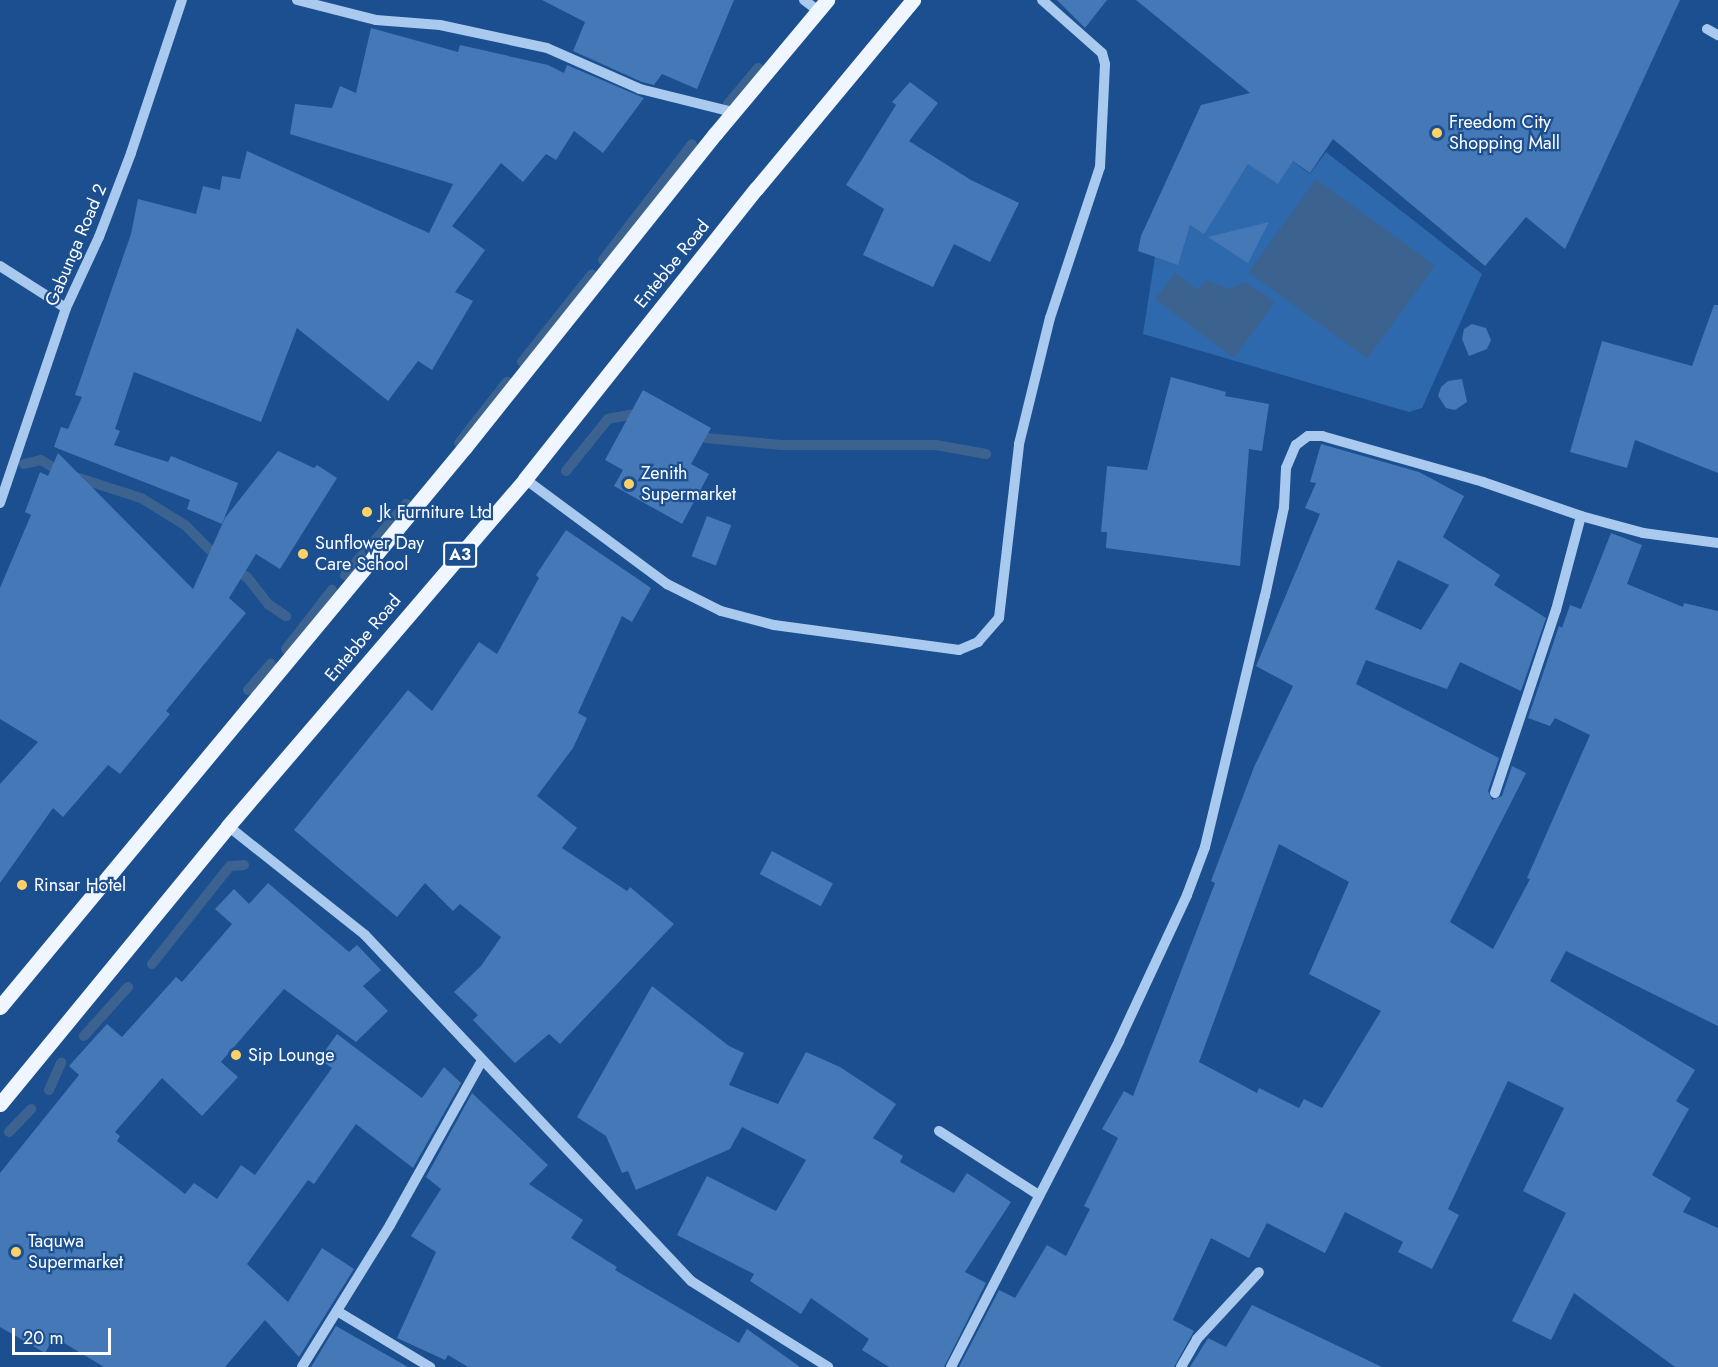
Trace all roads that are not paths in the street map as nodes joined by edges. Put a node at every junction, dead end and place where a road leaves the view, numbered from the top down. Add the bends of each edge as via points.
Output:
1 (182, 0) edge
2 (297, 0) edge
3 (804, 0) edge
4 (913, 0) edge
5 (1042, 0) edge
6 (821, 3) edge
7 (1707, 29) dead end
8 (1718, 35) edge
9 (733, 112) junction
10 (0, 266) edge
11 (66, 308) junction
12 (525, 479) junction
13 (0, 503) edge
14 (1581, 516) junction
15 (1718, 543) edge
16 (1496, 793) dead end
17 (228, 826) junction
18 (0, 1007) edge
19 (482, 1062) junction
20 (0, 1104) edge
21 (939, 1131) dead end
22 (1037, 1194) junction
23 (1259, 1272) dead end
24 (337, 1311) junction
25 (302, 1367) edge
26 (430, 1367) edge
27 (828, 1367) edge
28 (951, 1367) edge
29 (1181, 1367) edge

1 - 11 street, Gabunga Road 2 via 131,153
2 - 9 street via 376,20 440,25 547,48 640,89
3 - 6 street
4 - 12 main road, Entebbe Road / A3 via 756,189
5 - 12 street via 1102,53 1105,64 1100,167 1050,318 1019,444 999,618 978,642 959,650 774,625 721,611 667,584
6 - 9 main road
7 - 8 street
9 - 18 main road via 465,447
10 - 11 street
11 - 13 street, Gabunga Road 2
12 - 17 main road, Entebbe Road / A3
14 - 15 street via 1643,533
14 - 16 street via 1556,610
14 - 22 street via 1483,482 1322,436 1308,436 1296,445 1286,468 1284,507 1204,847 1165,946
17 - 19 street via 364,935
17 - 20 main road, Entebbe Road / A3
19 - 24 street
19 - 27 street via 691,1281
21 - 22 street
22 - 28 street
23 - 29 street via 1197,1338
24 - 25 street
24 - 26 street

